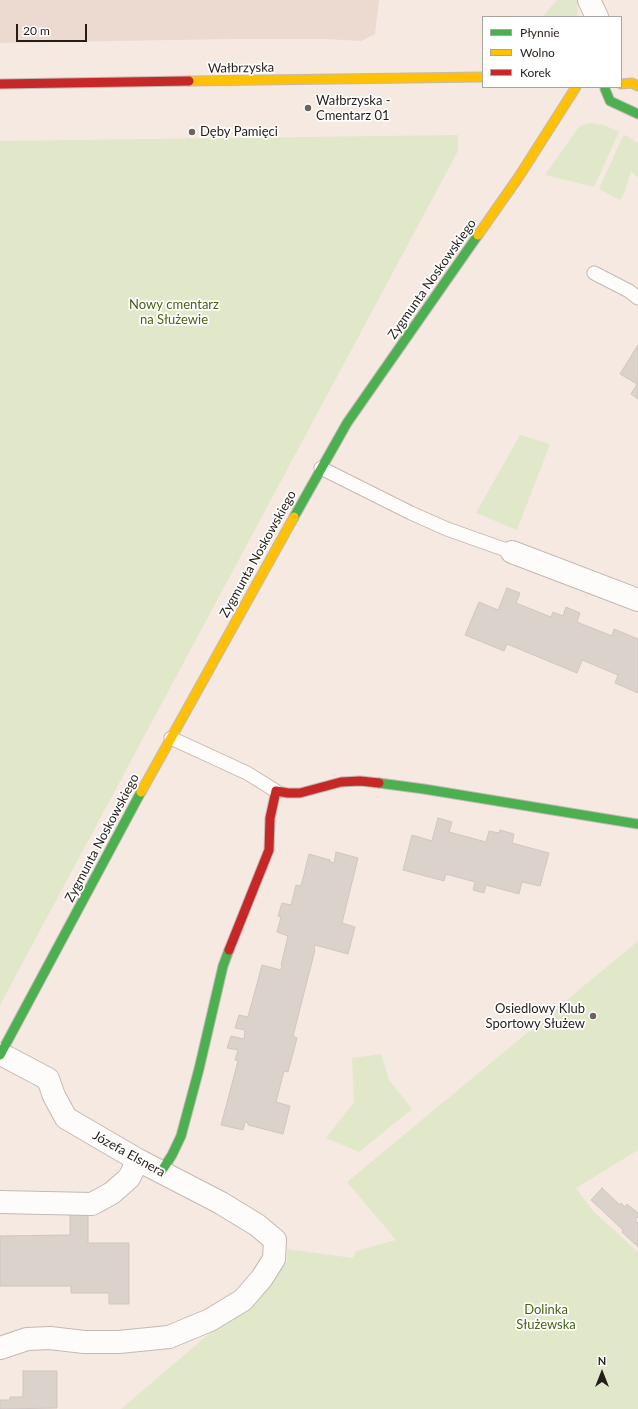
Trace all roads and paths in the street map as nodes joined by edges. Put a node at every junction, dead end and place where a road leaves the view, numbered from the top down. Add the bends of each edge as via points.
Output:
1 (589, 0) edge
2 (600, 0) edge
3 (597, 16) edge
4 (597, 16) edge
5 (482, 77) edge
6 (0, 84) edge
7 (622, 84) edge
8 (638, 86) edge
9 (575, 88) edge
10 (606, 88) edge
11 (638, 114) edge
12 (594, 273) dead end
13 (638, 298) edge
14 (320, 468) junction
15 (512, 552) joint
16 (638, 600) edge
17 (172, 738) junction
18 (276, 791) junction
19 (638, 824) edge
20 (0, 1055) edge
21 (138, 1160) junction
22 (161, 1172) junction
23 (0, 1202) edge
24 (0, 1348) edge

1 - 3 street
2 - 4 street
5 - 6 street, Wałbrzyska
7 - 8 street via 632,83
9 - 14 street, Zygmunta Noskowskiego via 514,184 347,423
10 - 11 street via 610,101
12 - 13 lane
14 - 15 lane via 447,529
14 - 17 street, Zygmunta Noskowskiego
15 - 16 street
17 - 18 lane
17 - 20 street, Zygmunta Noskowskiego
18 - 19 street via 300,793 341,782 360,781
18 - 22 street via 270,818 269,850 223,966 181,1136
20 - 21 street, Józefa Elsnera via 48,1079 66,1118
21 - 22 street, Józefa Elsnera
21 - 23 street via 129,1178 92,1204
22 - 24 street, Józefa Elsnera via 221,1203 257,1225 275,1240 274,1259 243,1300 210,1320 169,1337 119,1342 27,1339

